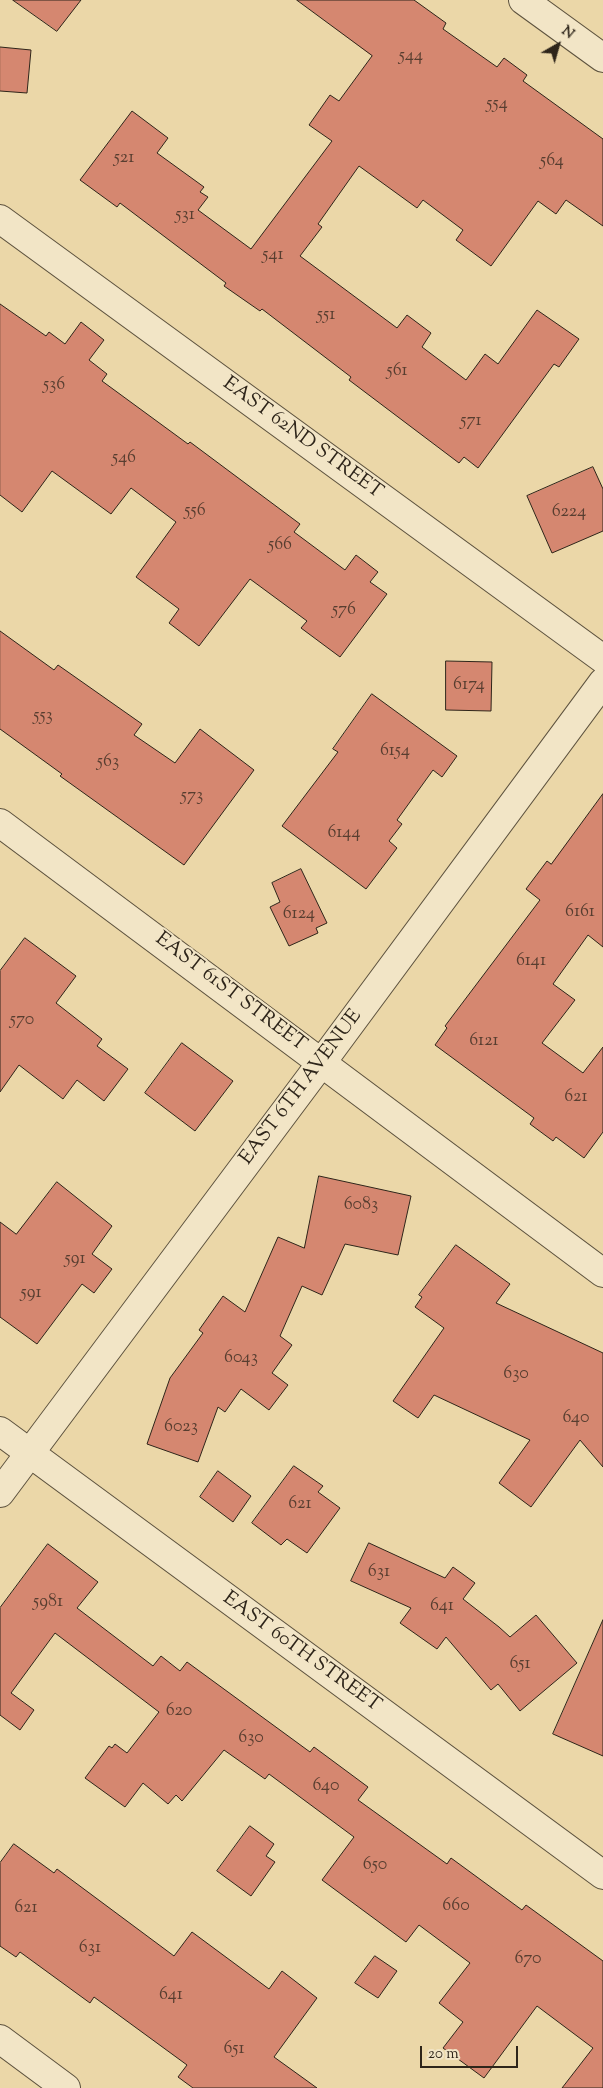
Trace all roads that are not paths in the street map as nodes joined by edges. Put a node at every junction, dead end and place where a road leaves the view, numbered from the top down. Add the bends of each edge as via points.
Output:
1 (524, 0) edge
2 (603, 58) edge
3 (0, 219) edge
4 (603, 659) edge
5 (603, 682) edge
6 (0, 823) edge
7 (322, 1062) junction
8 (603, 1273) edge
9 (0, 1431) edge
10 (30, 1453) junction
11 (0, 1493) edge
12 (603, 1876) edge
13 (0, 2039) edge
14 (66, 2088) edge

1 - 2 street
3 - 4 street, EAST 62ND STREET
5 - 7 street, EAST 6TH AVENUE
6 - 7 street, EAST 61ST STREET
7 - 8 street, EAST 61ST STREET
7 - 10 street, EAST 6TH AVENUE
9 - 10 street, EAST 60TH STREET
10 - 11 street, EAST 6TH AVENUE
10 - 12 street, EAST 60TH STREET
13 - 14 street

